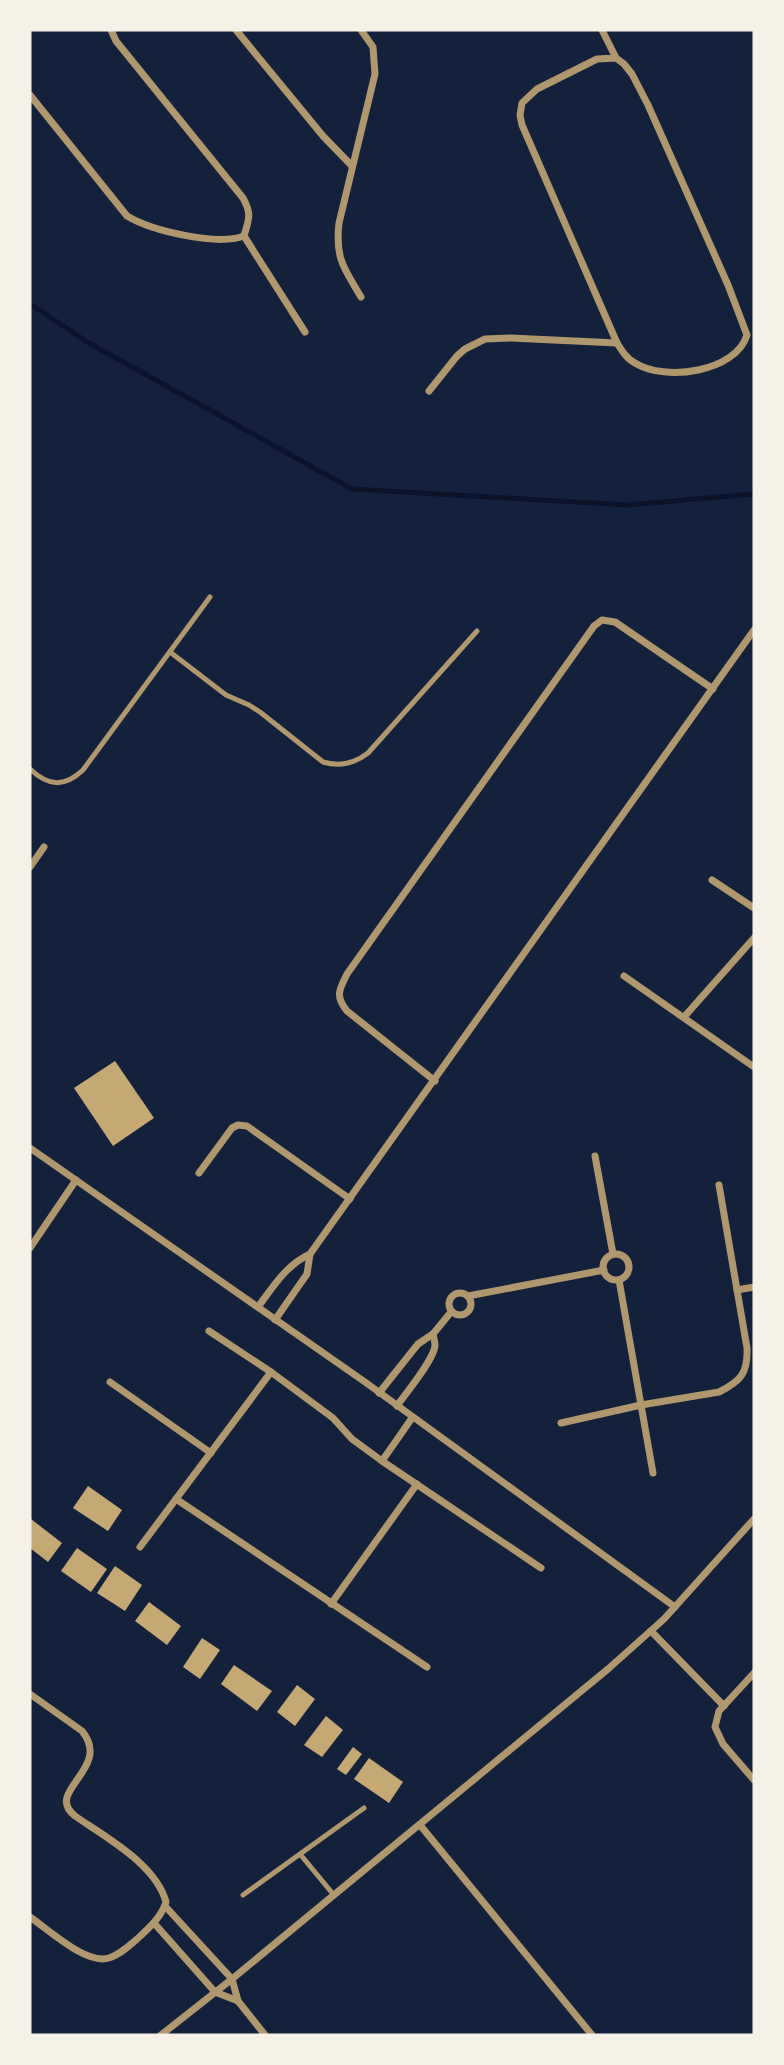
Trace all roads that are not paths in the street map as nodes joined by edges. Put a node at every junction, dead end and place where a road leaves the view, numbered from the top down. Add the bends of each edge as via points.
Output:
1 (111, 30) edge
2 (236, 30) edge
3 (361, 30) edge
4 (602, 30) edge
5 (616, 58) junction
6 (30, 94) edge
7 (352, 166) junction
8 (244, 236) junction
9 (361, 298) dead end
10 (305, 332) dead end
11 (617, 343) junction
12 (429, 391) dead end
13 (210, 597) dead end
14 (477, 631) dead end
15 (754, 631) edge
16 (170, 652) junction
17 (713, 689) junction
18 (30, 769) edge
19 (44, 847) dead end
20 (30, 867) edge
21 (712, 880) dead end
22 (754, 908) edge
23 (754, 938) edge
24 (624, 976) dead end
25 (684, 1017) junction
26 (754, 1067) edge
27 (435, 1081) junction
28 (30, 1148) edge
29 (595, 1156) dead end
30 (199, 1173) dead end
31 (76, 1180) junction
32 (719, 1185) dead end
33 (350, 1199) junction
34 (30, 1248) edge
35 (310, 1254) junction
36 (613, 1254) junction
37 (604, 1270) junction
38 (620, 1280) junction
39 (754, 1287) edge
40 (737, 1290) junction
41 (468, 1296) junction
42 (258, 1307) junction
43 (452, 1312) junction
44 (275, 1320) junction
45 (209, 1331) dead end
46 (433, 1334) junction
47 (271, 1373) junction
48 (110, 1382) dead end
49 (379, 1393) junction
50 (641, 1405) junction
51 (397, 1406) junction
52 (412, 1418) junction
53 (561, 1423) dead end
54 (211, 1453) junction
55 (382, 1461) junction
56 (653, 1473) dead end
57 (417, 1484) junction
58 (176, 1499) junction
59 (754, 1519) edge
60 (140, 1547) dead end
61 (541, 1568) dead end
62 (331, 1604) junction
63 (675, 1607) junction
64 (651, 1632) junction
65 (427, 1667) dead end
66 (754, 1673) edge
67 (30, 1694) edge
68 (724, 1706) junction
69 (754, 1780) edge
70 (364, 1808) dead end
71 (419, 1825) junction
72 (300, 1854) junction
73 (333, 1894) junction
74 (243, 1895) dead end
75 (165, 1906) junction
76 (30, 1917) edge
77 (154, 1923) junction
78 (232, 1979) junction
79 (215, 1992) junction
80 (238, 2001) junction
81 (161, 2035) edge
82 (265, 2035) edge
83 (592, 2035) edge

1 - 8 street via 249,207
2 - 7 street
3 - 7 street via 373,47 375,74
4 - 5 street
5 - 11 street via 597,59 537,89 522,103 520,115
5 - 11 street via 632,74 648,105 747,335 733,356 687,372 640,366
6 - 8 street via 127,216 150,227 202,237
7 - 9 street via 337,251
8 - 10 street
11 - 12 street via 485,339 457,356
13 - 16 lane
14 - 16 lane via 368,753 349,764 323,762 260,712 226,695
15 - 17 street
16 - 18 lane via 75,778 46,782
17 - 27 street
17 - 27 street via 615,622 602,620 530,715 341,986 339,996 347,1011
19 - 20 street
21 - 22 street
23 - 25 street
24 - 25 street
25 - 26 street
27 - 33 street
28 - 31 street
29 - 36 street
30 - 33 street via 232,1128 247,1126
31 - 34 street
31 - 42 street
32 - 40 street
33 - 35 street
35 - 42 street via 283,1273
35 - 44 street via 307,1274
36 - 37 street
36 - 38 street via 628,1262 627,1275
37 - 38 street via 612,1280
37 - 41 street
38 - 50 street
39 - 40 street
40 - 50 street via 747,1348 747,1366 741,1377 719,1392
41 - 43 street via 469,1310 461,1315
41 - 43 street via 454,1294 448,1302
42 - 44 street
43 - 46 street
44 - 49 street
45 - 47 street
46 - 49 street via 418,1344
46 - 51 street via 432,1353
47 - 54 street
47 - 55 street
48 - 54 street
49 - 51 street
50 - 53 street
50 - 56 street
51 - 52 street
52 - 55 street
52 - 63 street
54 - 58 street
55 - 57 street
57 - 61 street
57 - 62 street
58 - 60 street
58 - 62 street
59 - 63 street
62 - 65 street
63 - 64 street
64 - 68 street
64 - 71 street
66 - 68 street
67 - 75 street via 88,1739 91,1754 65,1797 66,1807 136,1859 159,1886
68 - 69 street via 716,1718 718,1735
70 - 72 lane
71 - 73 street
71 - 83 street
72 - 73 lane
72 - 74 lane
73 - 78 street
75 - 77 street
75 - 78 street
76 - 77 street via 83,1955 97,1959 117,1954
77 - 79 street
78 - 79 street
78 - 80 street
79 - 80 street
79 - 81 street
80 - 82 street

